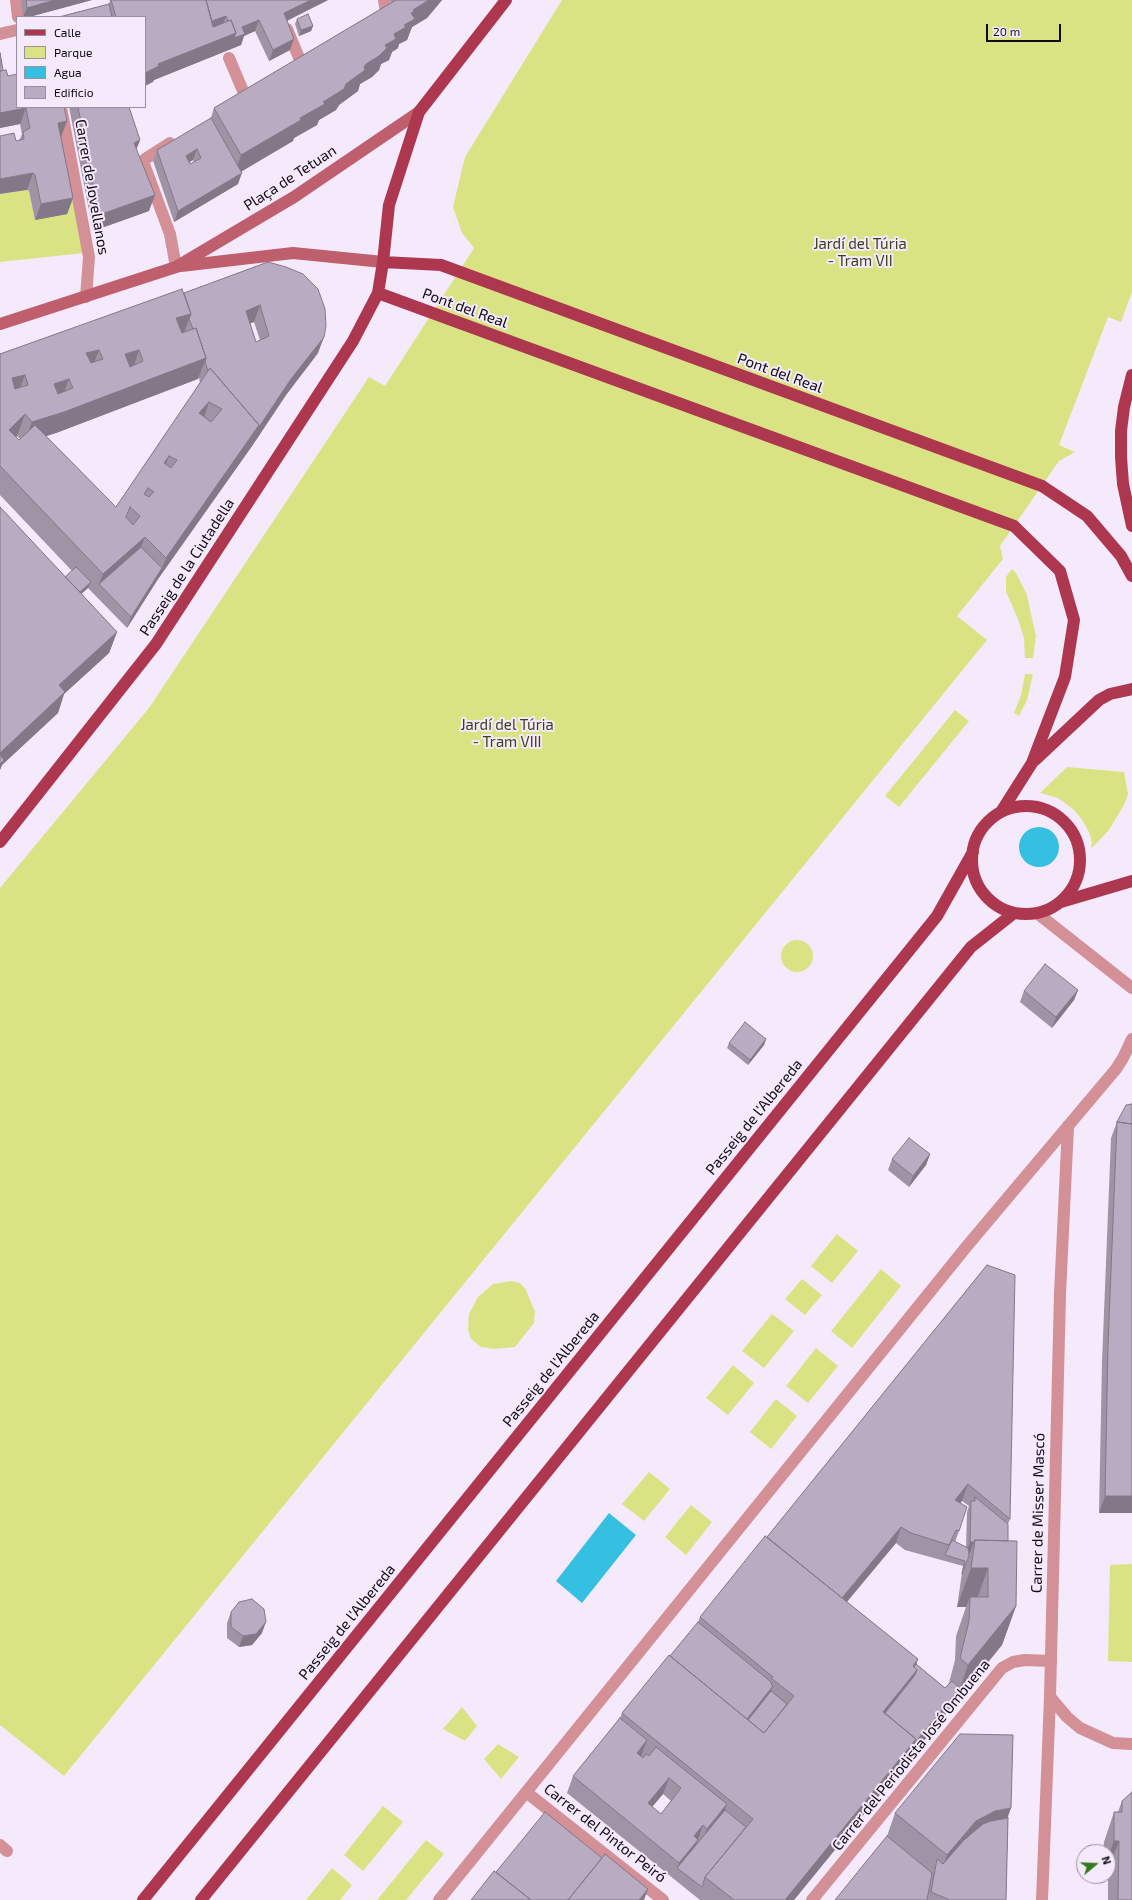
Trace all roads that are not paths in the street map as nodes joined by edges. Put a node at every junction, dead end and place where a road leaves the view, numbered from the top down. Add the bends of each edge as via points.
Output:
1 (16, 0) edge
2 (384, 0) edge
3 (506, 0) edge
4 (18, 16) edge
5 (368, 25) edge
6 (288, 29) edge
7 (16, 30) edge
8 (0, 34) edge
9 (315, 57) edge
10 (229, 58) dead end
11 (302, 65) junction
12 (289, 72) edge
13 (259, 90) edge
14 (246, 98) junction
15 (233, 106) edge
16 (61, 108) edge
17 (419, 112) junction
18 (178, 138) edge
19 (383, 262) junction
20 (176, 267) junction
21 (378, 293) junction
22 (86, 297) junction
23 (0, 324) edge
24 (1132, 375) edge
25 (1131, 515) edge
26 (1132, 526) edge
27 (1132, 576) edge
28 (1132, 689) edge
29 (1032, 763) junction
30 (1001, 812) junction
31 (0, 842) edge
32 (973, 852) junction
33 (1132, 881) edge
34 (1060, 902) junction
35 (1014, 913) junction
36 (1037, 913) junction
37 (1132, 988) edge
38 (1132, 1039) edge
39 (1068, 1126) junction
40 (1050, 1660) junction
41 (1050, 1696) junction
42 (1132, 1744) edge
43 (526, 1792) junction
44 (143, 1900) edge
45 (201, 1900) edge
46 (439, 1900) edge
47 (664, 1900) edge
48 (812, 1900) edge
49 (1042, 1900) edge

1 - 4 street
2 - 5 street via 386,13
3 - 17 main road, Plaça de Tetuan
6 - 11 street
7 - 8 street
9 - 11 street
10 - 14 street
11 - 12 street
13 - 14 street
14 - 15 street
16 - 22 street, Carrer de Jovellanos via 89,257
17 - 19 main road, Plaça de Tetuan via 389,205
17 - 20 main road, Plaça de Tetuan via 294,197
18 - 20 street via 145,159 144,164 170,234
19 - 20 main road, Plaça de Tetuan via 293,254
19 - 21 main road, Plaça de Tetuan
19 - 27 main road, Pont del Real via 441,265 459,271 1042,486 1087,516 1121,556
20 - 22 main road, Plaça de Tetuan
21 - 29 main road, Pont del Real via 1014,526 1060,571 1074,620 1065,677
21 - 31 main road, Passeig de la Ciutadella via 353,341 156,644
22 - 23 main road, Plaça de Tetuan
24 - 25 main road via 1121,431 1123,484
25 - 26 main road
28 - 29 main road via 1110,694 1099,700
29 - 30 main road
30 - 32 main road via 988,822 978,836
30 - 34 main road via 1016,807 1032,806 1047,810 1071,830 1078,845 1078,876 1071,891
32 - 35 main road via 974,872 981,890 996,905
32 - 44 main road, Passeig de l'Albereda via 937,916
33 - 34 main road
34 - 36 main road
35 - 36 main road
35 - 45 main road via 971,947
36 - 37 street
38 - 39 street via 1116,1069
39 - 40 street, Carrer de Misser Mascó via 1060,1294
39 - 43 street via 967,1246
40 - 41 street, Carrer de Misser Mascó
40 - 48 street, Carrer del Periodista José Ombuena via 1013,1662 1002,1668
41 - 42 street via 1080,1728 1113,1743
41 - 49 street, Carrer de Misser Mascó
43 - 46 street
43 - 47 street, Carrer del Pintor Peiró

